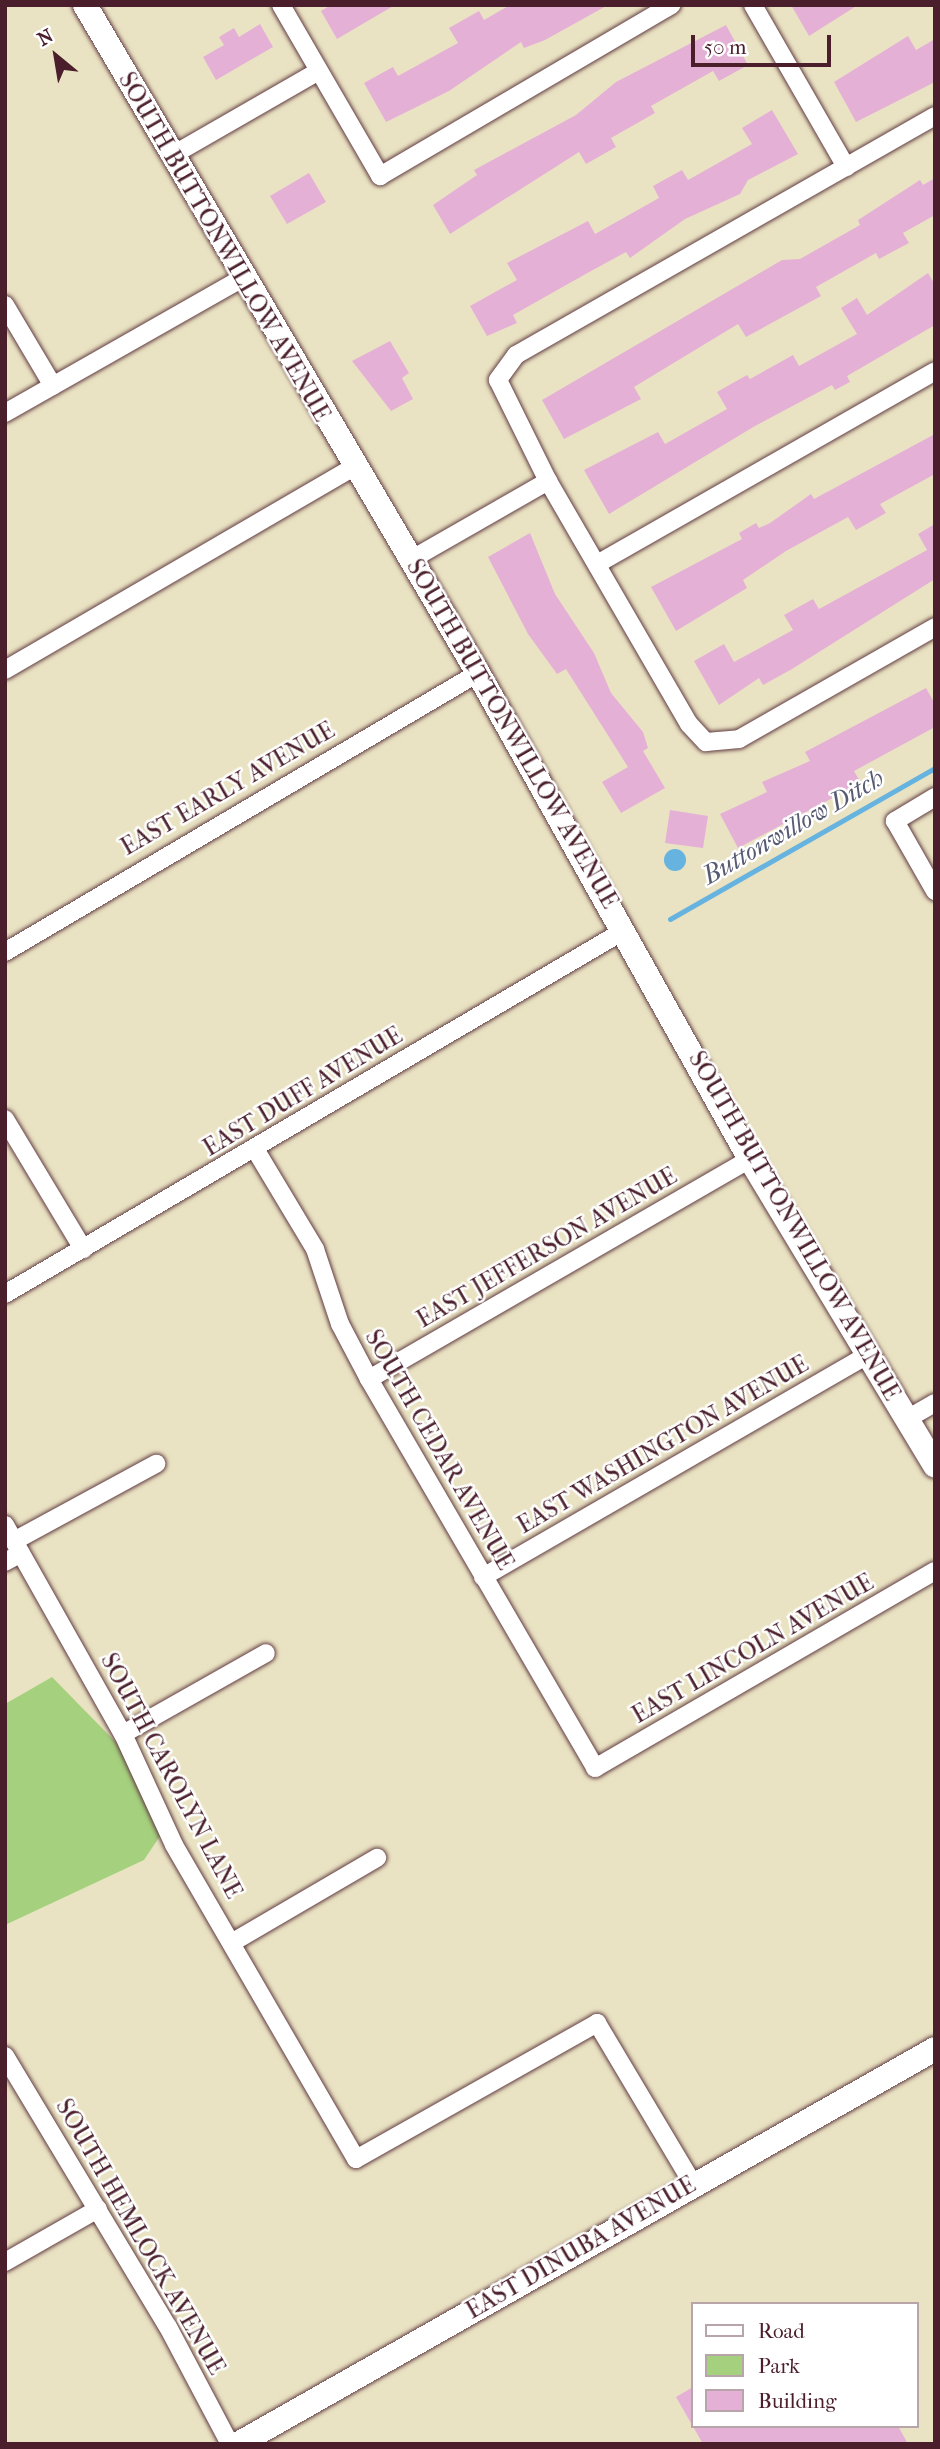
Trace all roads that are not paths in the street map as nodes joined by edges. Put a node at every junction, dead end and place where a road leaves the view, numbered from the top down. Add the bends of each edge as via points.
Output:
1 (85, 5) edge
2 (281, 5) edge
3 (671, 5) edge
4 (753, 5) edge
5 (317, 72) junction
6 (935, 116) edge
7 (171, 156) junction
8 (846, 167) junction
9 (241, 279) junction
10 (5, 305) edge
11 (935, 371) edge
12 (53, 386) junction
13 (5, 413) edge
14 (357, 465) junction
15 (548, 481) junction
16 (412, 559) junction
17 (597, 564) junction
18 (935, 627) edge
19 (5, 670) edge
20 (478, 673) junction
21 (935, 797) edge
22 (935, 891) edge
23 (625, 930) junction
24 (5, 952) edge
25 (5, 1119) edge
26 (254, 1149) junction
27 (750, 1160) junction
28 (83, 1249) junction
29 (5, 1294) edge
30 (868, 1355) junction
31 (369, 1379) junction
32 (935, 1403) edge
33 (907, 1419) junction
34 (156, 1464) dead end
35 (935, 1466) edge
36 (5, 1525) edge
37 (14, 1552) edge
38 (935, 1571) edge
39 (483, 1577) junction
40 (265, 1653) dead end
41 (123, 1734) junction
42 (595, 1768) joint
43 (377, 1858) dead end
44 (233, 1942) junction
45 (931, 2052) edge
46 (5, 2056) edge
47 (693, 2184) junction
48 (98, 2209) junction
49 (5, 2262) edge
50 (230, 2444) edge
51 (239, 2444) edge

1 - 7 street, SOUTH BUTTONWILLOW AVENUE
2 - 5 street
3 - 5 street via 380,176
4 - 8 street
5 - 7 street
6 - 8 street
7 - 9 street, SOUTH BUTTONWILLOW AVENUE
8 - 15 street via 506,363 499,390
9 - 12 street
9 - 14 street, SOUTH BUTTONWILLOW AVENUE via 340,449
10 - 12 street
11 - 17 street
12 - 13 street
14 - 16 street, SOUTH BUTTONWILLOW AVENUE
14 - 19 street
15 - 16 street
15 - 17 street
16 - 20 street, SOUTH BUTTONWILLOW AVENUE
17 - 18 street via 696,736 716,744 739,739
20 - 23 street, SOUTH BUTTONWILLOW AVENUE
20 - 24 street, EAST EARLY AVENUE
21 - 22 street via 895,821
23 - 26 street, EAST DUFF AVENUE
23 - 27 street, SOUTH BUTTONWILLOW AVENUE
25 - 28 street
26 - 28 street, EAST DUFF AVENUE
26 - 31 street, SOUTH CEDAR AVENUE via 315,1249 340,1324
27 - 30 street, SOUTH BUTTONWILLOW AVENUE
27 - 31 street, EAST JEFFERSON AVENUE
28 - 29 street, EAST DUFF AVENUE
30 - 33 street, SOUTH BUTTONWILLOW AVENUE
30 - 39 street, EAST WASHINGTON AVENUE
31 - 39 street, SOUTH CEDAR AVENUE
32 - 33 street
33 - 35 street, SOUTH BUTTONWILLOW AVENUE
34 - 37 street
36 - 37 street, SOUTH CAROLYN LANE
37 - 41 street, SOUTH CAROLYN LANE
38 - 42 street, EAST LINCOLN AVENUE
39 - 42 street, SOUTH CEDAR AVENUE
40 - 41 street
41 - 44 street, SOUTH CAROLYN LANE via 174,1845
43 - 44 street
44 - 47 street, SOUTH CAROLYN LANE via 356,2159 597,2023
45 - 47 street, EAST DINUBA AVENUE
46 - 48 street, SOUTH HEMLOCK AVENUE
47 - 51 street, EAST DINUBA AVENUE
48 - 49 street
48 - 50 street, SOUTH HEMLOCK AVENUE

